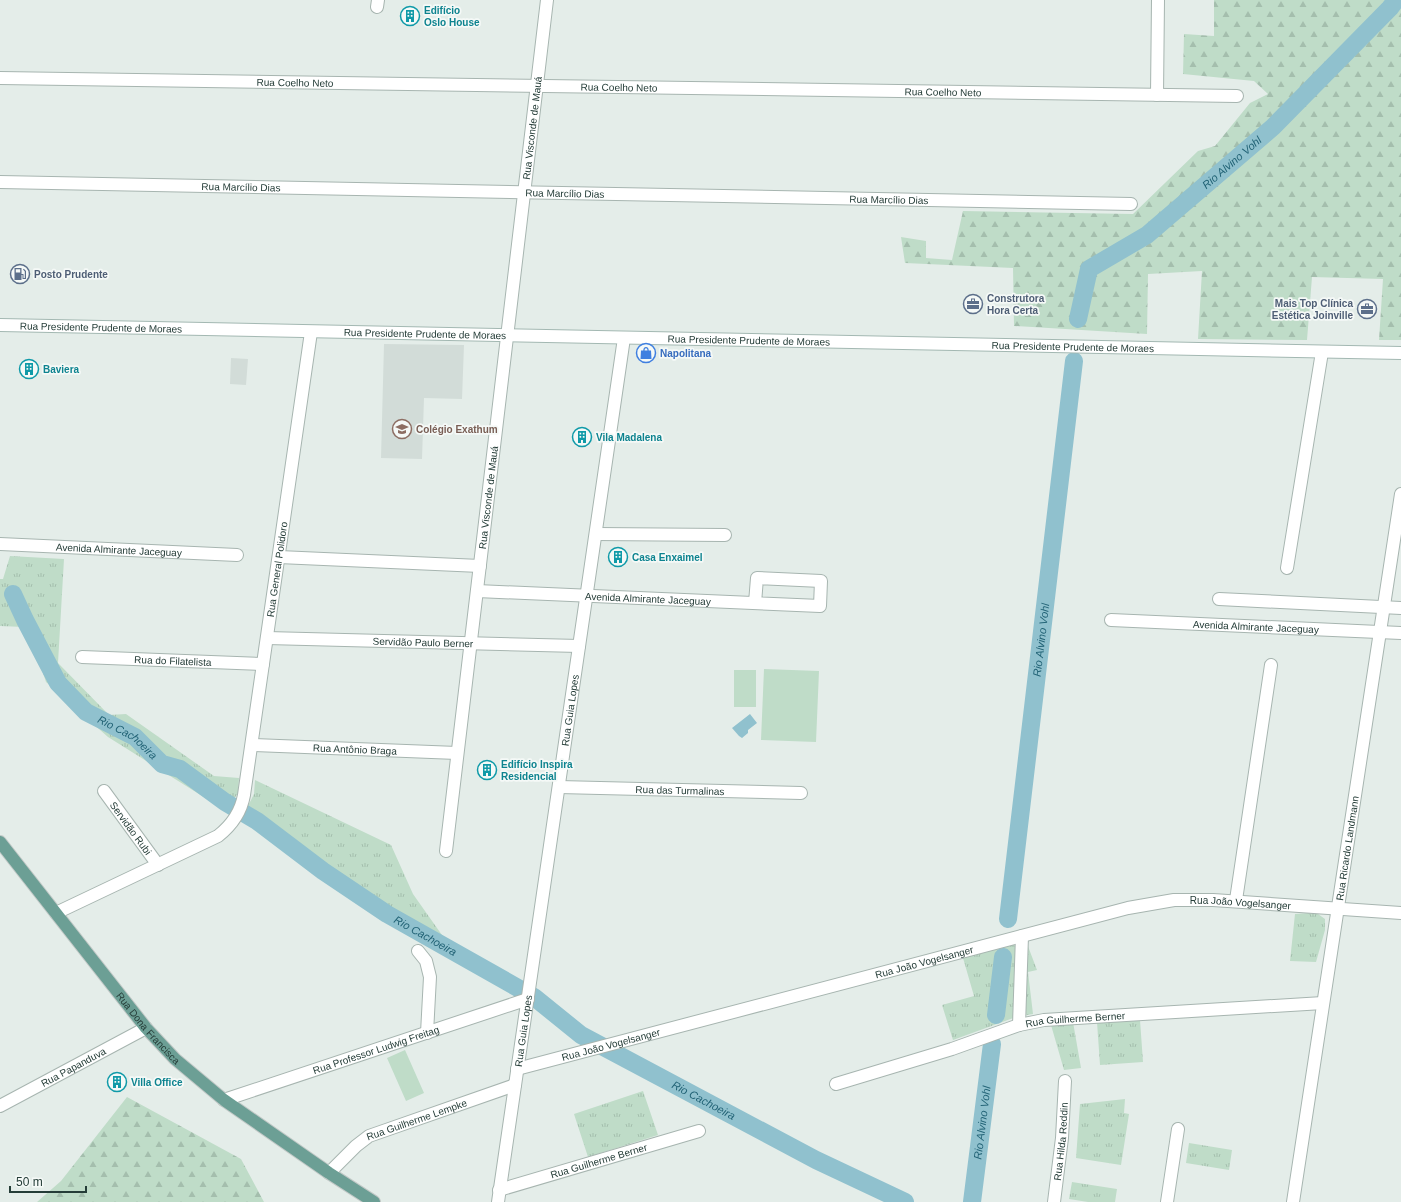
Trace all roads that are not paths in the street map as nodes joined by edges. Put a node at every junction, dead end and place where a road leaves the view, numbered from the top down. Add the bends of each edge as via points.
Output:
1 (547, 0) edge
2 (1158, 0) edge
3 (0, 78) edge
4 (537, 86) junction
5 (1157, 95) junction
6 (1237, 96) dead end
7 (0, 182) edge
8 (524, 192) junction
9 (1131, 204) dead end
10 (0, 325) edge
11 (311, 332) junction
12 (507, 336) junction
13 (624, 338) junction
14 (1322, 352) junction
15 (1401, 353) edge
16 (1401, 494) edge
17 (596, 534) junction
18 (725, 535) dead end
19 (0, 544) edge
20 (237, 555) dead end
21 (279, 556) junction
22 (480, 566) junction
23 (1287, 568) dead end
24 (477, 591) junction
25 (587, 596) junction
26 (1219, 599) dead end
27 (755, 604) junction
28 (1384, 607) junction
29 (1401, 608) edge
30 (1111, 620) dead end
31 (1380, 632) junction
32 (1401, 633) edge
33 (267, 638) junction
34 (470, 644) junction
35 (579, 646) junction
36 (82, 657) dead end
37 (263, 664) junction
38 (1271, 665) dead end
39 (252, 745) junction
40 (457, 753) junction
41 (559, 787) junction
42 (104, 791) dead end
43 (801, 793) dead end
44 (0, 842) edge
45 (446, 851) dead end
46 (158, 865) junction
47 (1236, 900) junction
48 (1338, 908) junction
49 (56, 913) junction
50 (1401, 913) edge
51 (1022, 936) junction
52 (418, 951) dead end
53 (528, 994) junction
54 (1323, 1003) junction
55 (1019, 1025) junction
56 (146, 1028) junction
57 (426, 1033) junction
58 (517, 1069) junction
59 (1065, 1081) dead end
60 (836, 1084) dead end
61 (515, 1085) junction
62 (224, 1100) junction
63 (0, 1106) edge
64 (1178, 1130) dead end
65 (699, 1131) dead end
66 (329, 1173) junction
67 (499, 1196) edge
68 (374, 1202) edge
69 (1054, 1202) edge
70 (1167, 1202) edge
71 (1293, 1202) edge

1 - 4 street, Rua Visconde de Mauá
2 - 5 street
3 - 4 street, Rua Coelho Neto
4 - 5 street, Rua Coelho Neto
4 - 8 street, Rua Visconde de Mauá
5 - 6 street, Rua Coelho Neto
7 - 8 street, Rua Marcílio Dias
8 - 9 street, Rua Marcílio Dias
8 - 12 street, Rua Visconde de Mauá
10 - 11 street, Rua Presidente Prudente de Moraes
11 - 12 street, Rua Presidente Prudente de Moraes
11 - 21 street, Rua General Polidoro
12 - 13 street, Rua Presidente Prudente de Moraes
12 - 22 street, Rua Visconde de Mauá
13 - 14 street, Rua Presidente Prudente de Moraes
13 - 17 street, Rua Guia Lopes
14 - 15 street, Rua Presidente Prudente de Moraes
14 - 23 street
16 - 28 street, Rua Ricardo Landmann
17 - 18 street
17 - 25 street, Rua Guia Lopes
19 - 20 street, Avenida Almirante Jaceguay
21 - 22 street
21 - 33 street, Rua General Polidoro
22 - 24 street, Rua Visconde de Mauá
24 - 25 street, Avenida Almirante Jaceguay
24 - 34 street, Rua Visconde de Mauá
25 - 27 street, Avenida Almirante Jaceguay
25 - 35 street, Rua Guia Lopes
26 - 28 street
27 - 27 street, Avenida Almirante Jaceguay via 757,578 821,581 820,606
28 - 29 street
28 - 31 street, Rua Ricardo Landmann
30 - 31 street, Avenida Almirante Jaceguay
31 - 32 street, Avenida Almirante Jaceguay
31 - 48 street, Rua Ricardo Landmann
33 - 34 street, Servidão Paulo Berner
33 - 37 street, Rua General Polidoro
34 - 35 street, Servidão Paulo Berner
34 - 40 street, Rua Visconde de Mauá
35 - 41 street, Rua Guia Lopes
36 - 37 street, Rua do Filatelista
37 - 39 street, Rua General Polidoro
38 - 47 street
39 - 40 street, Rua Antônio Braga
39 - 46 street, Rua General Polidoro via 240,811 232,824 218,836
40 - 45 street, Rua Visconde de Mauá
41 - 43 street, Rua das Turmalinas
41 - 53 street, Rua Guia Lopes
42 - 46 street, Servidão Rubi
44 - 49 main road, Rua Dona Francisca
46 - 49 street
47 - 48 street, Rua João Vogelsanger
47 - 51 street, Rua João Vogelsanger via 1193,899 1155,902
48 - 50 street, Rua João Vogelsanger
48 - 54 street, Rua Ricardo Landmann
49 - 56 main road, Rua Dona Francisca
51 - 55 street
51 - 58 street, Rua João Vogelsanger
52 - 57 street via 426,961 430,977
53 - 57 street, Rua Professor Ludwig Freitag
53 - 58 street, Rua Guia Lopes
54 - 55 street, Rua Guilherme Berner via 1044,1020
54 - 71 street, Rua Ricardo Landmann
55 - 60 street, Rua Guilherme Berner via 952,1049
56 - 62 main road, Rua Dona Francisca via 175,1059
56 - 63 street, Rua Papanduva
57 - 62 street, Rua Professor Ludwig Freitag
58 - 61 street, Rua Guia Lopes
59 - 69 street, Rua Hilda Reddin via 1062,1138
61 - 66 street, Rua Guilherme Lempke via 370,1136
61 - 67 street, Rua Guia Lopes
62 - 66 main road, Rua Dona Francisca
64 - 70 street
65 - 67 street, Rua Guilherme Berner
66 - 68 main road, Rua Dona Francisca

